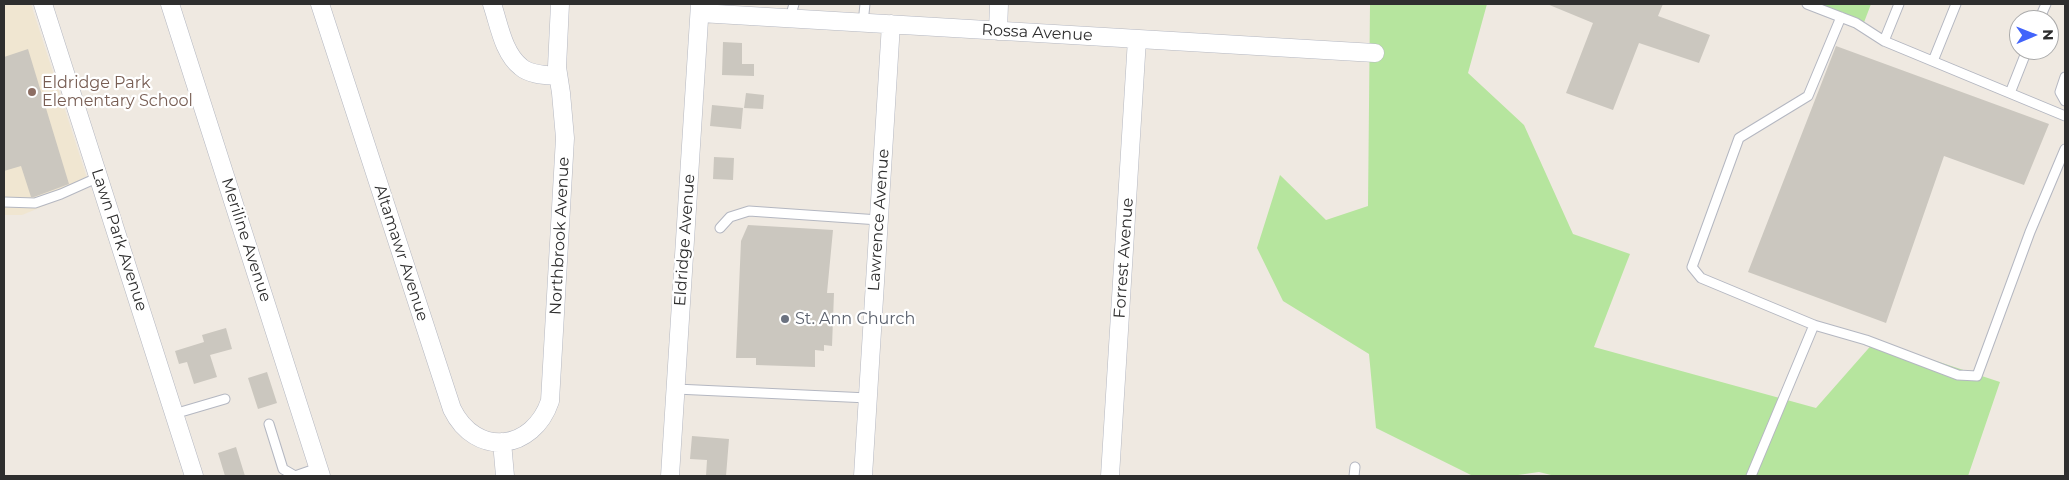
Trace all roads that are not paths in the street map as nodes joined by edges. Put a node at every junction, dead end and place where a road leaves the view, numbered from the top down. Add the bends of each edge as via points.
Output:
1 (43, 4) edge
2 (170, 4) edge
3 (320, 4) edge
4 (492, 4) edge
5 (560, 4) edge
6 (865, 4) edge
7 (999, 4) edge
8 (1807, 4) edge
9 (1899, 4) edge
10 (1956, 4) edge
11 (700, 8) edge
12 (792, 11) edge
13 (1841, 17) junction
14 (863, 22) junction
15 (891, 24) junction
16 (998, 31) junction
17 (1137, 39) junction
18 (1884, 41) junction
19 (1375, 53) dead end
20 (2023, 60) edge
21 (1933, 61) junction
22 (558, 76) junction
23 (2065, 77) edge
24 (2010, 93) junction
25 (2065, 101) edge
26 (2065, 116) edge
27 (2065, 149) edge
28 (98, 177) junction
29 (4, 202) edge
30 (879, 220) junction
31 (720, 228) dead end
32 (1814, 325) junction
33 (676, 389) junction
34 (868, 398) junction
35 (225, 399) dead end
36 (174, 414) junction
37 (269, 424) dead end
38 (502, 442) junction
39 (320, 472) edge
40 (194, 476) edge
41 (295, 476) edge
42 (505, 476) edge
43 (670, 476) edge
44 (863, 476) edge
45 (1110, 476) edge
46 (1751, 476) edge

1 - 28 street, Lawn Park Avenue
2 - 39 street, Meriline Avenue
3 - 38 street, Altamawr Avenue via 452,409 464,427 476,436
4 - 22 street via 506,45 521,68 536,74
5 - 22 street, Northbrook Avenue
6 - 14 lane
7 - 16 street
8 - 13 lane
9 - 18 lane
10 - 21 lane
11 - 12 street, Rossa Avenue
11 - 33 street, Eldridge Avenue
12 - 14 street, Rossa Avenue
13 - 18 lane
13 - 32 lane via 1808,96 1739,138 1692,267 1701,278
14 - 15 street, Rossa Avenue
15 - 16 street, Rossa Avenue
15 - 30 street, Lawrence Avenue
16 - 17 street, Rossa Avenue
17 - 19 street, Rossa Avenue
17 - 45 street, Forrest Avenue
18 - 21 lane
20 - 24 lane
21 - 24 lane
22 - 38 street, Northbrook Avenue via 566,138 550,401 538,425 526,435
23 - 25 lane via 2060,92
24 - 26 lane
27 - 32 lane via 2030,232 1977,376 1958,375 1866,340
28 - 29 lane via 35,203
28 - 36 street, Lawn Park Avenue
30 - 31 lane via 749,211 730,217
30 - 34 street, Lawrence Avenue
32 - 46 lane
33 - 34 lane
33 - 43 street, Eldridge Avenue
34 - 44 street, Lawrence Avenue
35 - 36 lane
36 - 40 street, Lawn Park Avenue
37 - 41 lane via 283,470
38 - 42 street
39 - 41 lane

